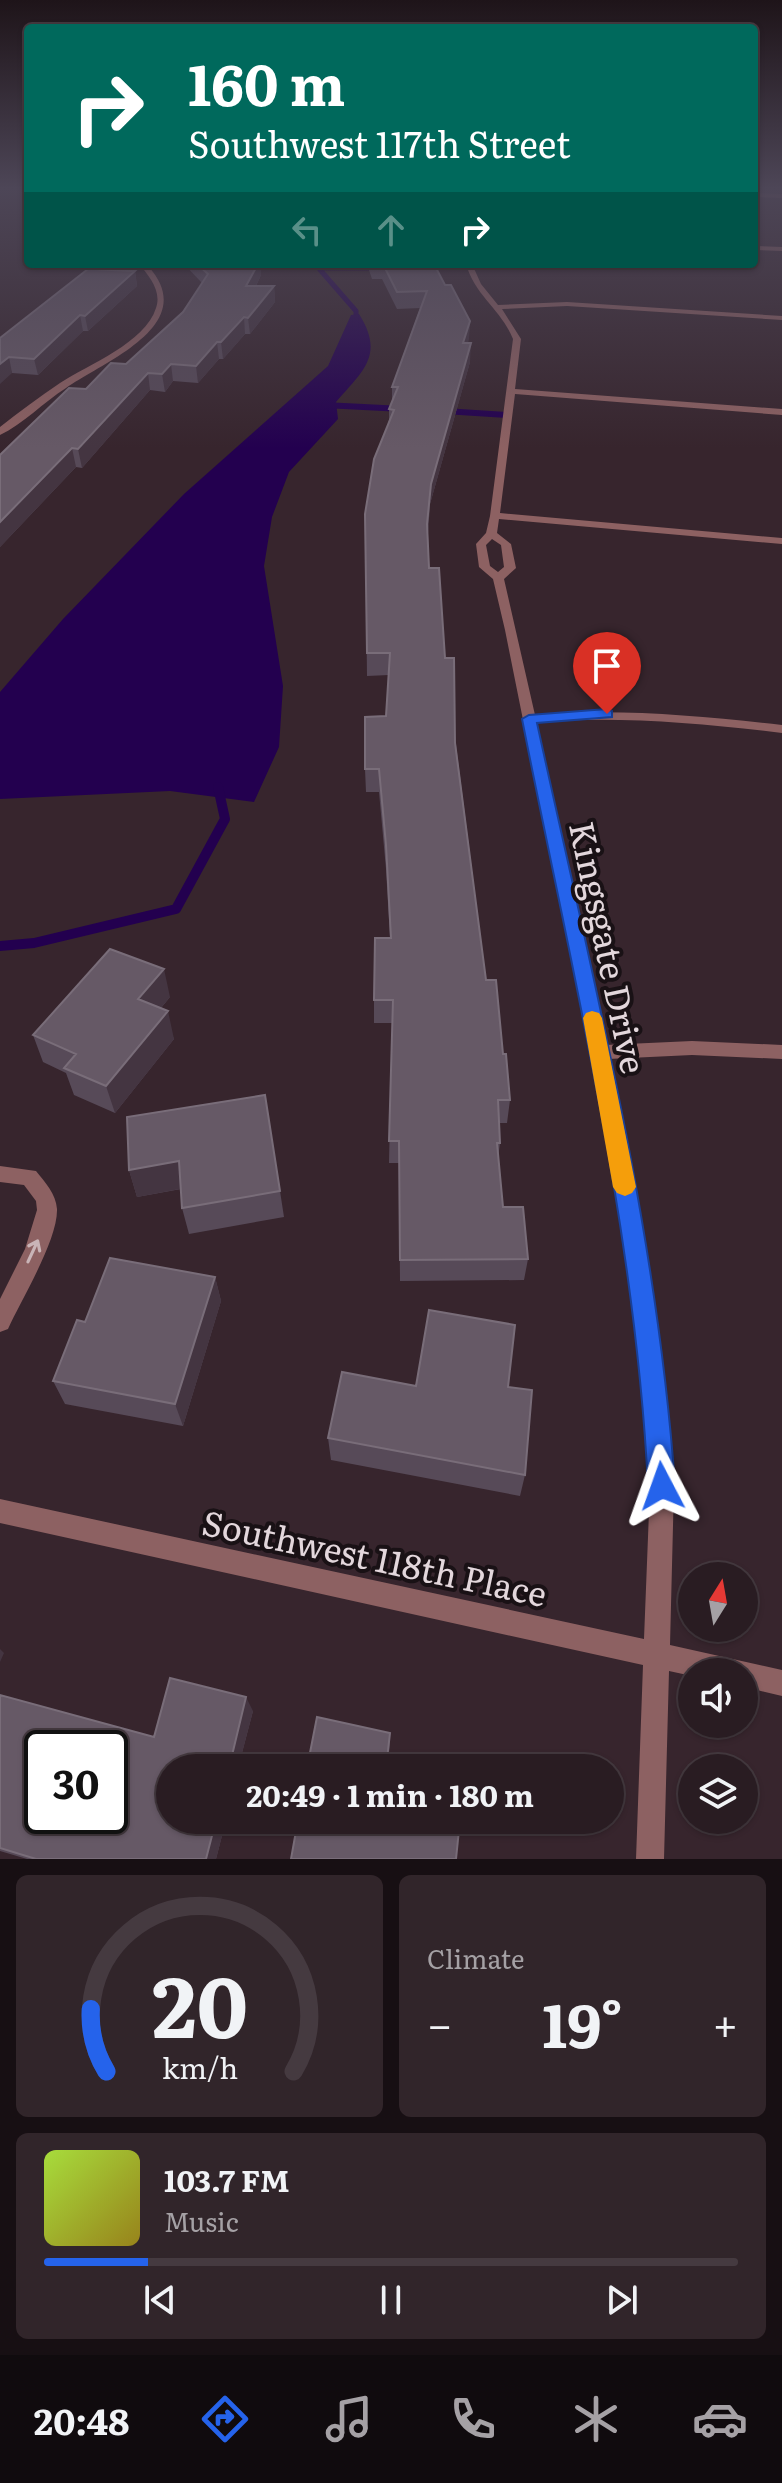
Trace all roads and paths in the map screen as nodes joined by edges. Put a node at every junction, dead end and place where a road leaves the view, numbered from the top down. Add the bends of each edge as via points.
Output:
1 (151, 275) edge
2 (473, 275) edge
3 (494, 307) junction
4 (782, 318) edge
5 (511, 391) junction
6 (782, 412) edge
7 (0, 432) edge
8 (495, 516) junction
9 (491, 534) junction
10 (782, 541) edge
11 (498, 578) junction
12 (529, 719) junction
13 (782, 729) edge
14 (600, 1052) junction
15 (782, 1052) edge
16 (0, 1174) edge
17 (0, 1322) edge
18 (0, 1511) edge
19 (654, 1654) junction
20 (678, 1659) edge
21 (758, 1677) edge
22 (782, 1683) edge
23 (650, 1859) edge

1 - 7 street via 161,302 146,329
2 - 3 street, Kingsgate Drive
3 - 4 street via 567,304
3 - 5 street, Kingsgate Drive via 517,339
5 - 6 street
5 - 8 street, Kingsgate Drive
8 - 9 street, Kingsgate Drive
8 - 10 street
9 - 11 street, Kingsgate Drive via 481,544 485,567
9 - 11 street, Kingsgate Drive via 506,544 510,568
11 - 12 street, Kingsgate Drive
12 - 13 street via 636,714
12 - 14 street, Kingsgate Drive
14 - 15 street
14 - 19 street, Kingsgate Drive via 656,1394 662,1486
17 -> 16 street via 47,1210 29,1177
18 - 19 street, Southwest 118th Place
19 - 20 street, Southwest 118th Place
19 - 23 street, Kingsgate Drive
21 - 22 street

